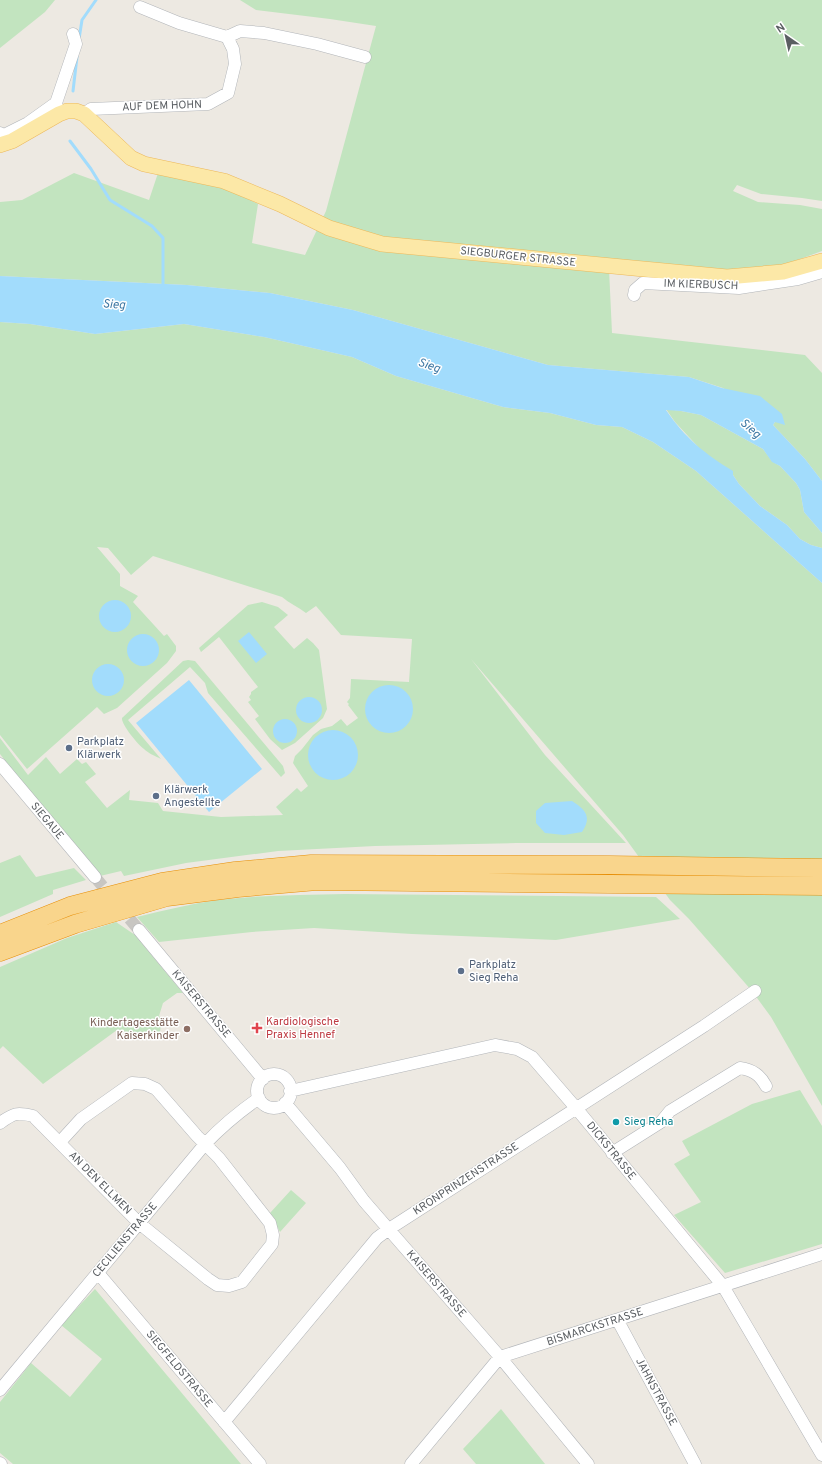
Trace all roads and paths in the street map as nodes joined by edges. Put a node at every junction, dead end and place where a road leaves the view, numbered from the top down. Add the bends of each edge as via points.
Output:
1 (140, 7) dead end
2 (73, 34) dead end
3 (227, 37) junction
4 (365, 57) dead end
5 (57, 108) junction
6 (84, 114) junction
7 (0, 133) edge
8 (0, 145) edge
9 (822, 261) edge
10 (822, 272) edge
11 (634, 295) dead end
12 (0, 764) edge
13 (822, 868) edge
14 (95, 878) tunnel mouth
15 (822, 886) edge
16 (139, 930) tunnel mouth
17 (0, 934) edge
18 (0, 952) edge
19 (755, 991) dead end
20 (263, 1079) junction
21 (766, 1086) dead end
22 (290, 1091) junction
23 (259, 1098) junction
24 (285, 1103) junction
25 (576, 1108) junction
26 (0, 1123) edge
27 (60, 1142) junction
28 (205, 1144) junction
29 (612, 1153) junction
30 (140, 1223) junction
31 (389, 1229) junction
32 (822, 1254) edge
33 (98, 1273) junction
34 (723, 1286) junction
35 (618, 1320) junction
36 (500, 1357) junction
37 (0, 1390) edge
38 (224, 1422) junction
39 (822, 1455) edge
40 (260, 1464) edge
41 (411, 1464) edge
42 (588, 1464) edge
43 (695, 1464) edge

1 - 3 street via 179,23
2 - 5 street via 76,44
3 - 4 street via 240,31 264,33
3 - 6 street, AUF DEM HOHN via 233,49 235,64 228,93 220,98 208,104 91,109
5 - 6 main road
5 - 7 street via 4,135
5 - 8 main road via 12,141
6 - 9 main road, SIEGBURGER STRASSE via 131,158 144,164 224,181 329,228 382,244 727,277 783,272
10 - 11 street, IM KIERBUSCH via 798,279 738,288 643,283 635,290
12 - 14 street, SIEGAUE
13 - 17 highway via 312,864 235,870 162,882 70,906
15 - 18 highway via 317,881 167,897 75,924
16 - 20 street, KAISERSTRASSE
19 - 25 street, KRONPRINZENSTRASSE
20 - 22 street via 271,1075 281,1076 288,1082
20 - 23 street via 258,1086
21 - 29 street via 762,1078 752,1070 740,1068 670,1111 661,1122
22 - 24 street
22 - 25 street, DICKSTRASSE via 495,1045 517,1049 532,1057
23 - 24 street via 271,1108
23 - 28 street, CECILIENSTRASSE
24 - 31 street, KAISERSTRASSE
25 - 29 street, DICKSTRASSE
25 - 31 street, KRONPRINZENSTRASSE
26 - 27 street, AN DEN ELLMEN via 21,1113 34,1116
27 - 28 street, AN DEN ELLMEN via 81,1119 132,1083 145,1084 156,1090
27 - 30 street, AN DEN ELLMEN
28 - 30 street, CECILIENSTRASSE
28 - 30 street, AN DEN ELLMEN via 270,1223 273,1234 272,1244 242,1282 229,1286 217,1285
29 - 34 street, DICKSTRASSE
30 - 33 street, CECILIENSTRASSE
31 - 36 street, KAISERSTRASSE
31 - 38 street, KRONPRINZENSTRASSE via 378,1238
32 - 34 street, BISMARCKSTRASSE
33 - 37 street, CECILIENSTRASSE
33 - 38 street, SIEGFELDSTRASSE
34 - 35 street, BISMARCKSTRASSE
34 - 39 street, DICKSTRASSE
35 - 36 street, BISMARCKSTRASSE
35 - 43 street, JAHNSTRASSE
36 - 41 street
36 - 42 street, KAISERSTRASSE
38 - 40 street, SIEGFELDSTRASSE

